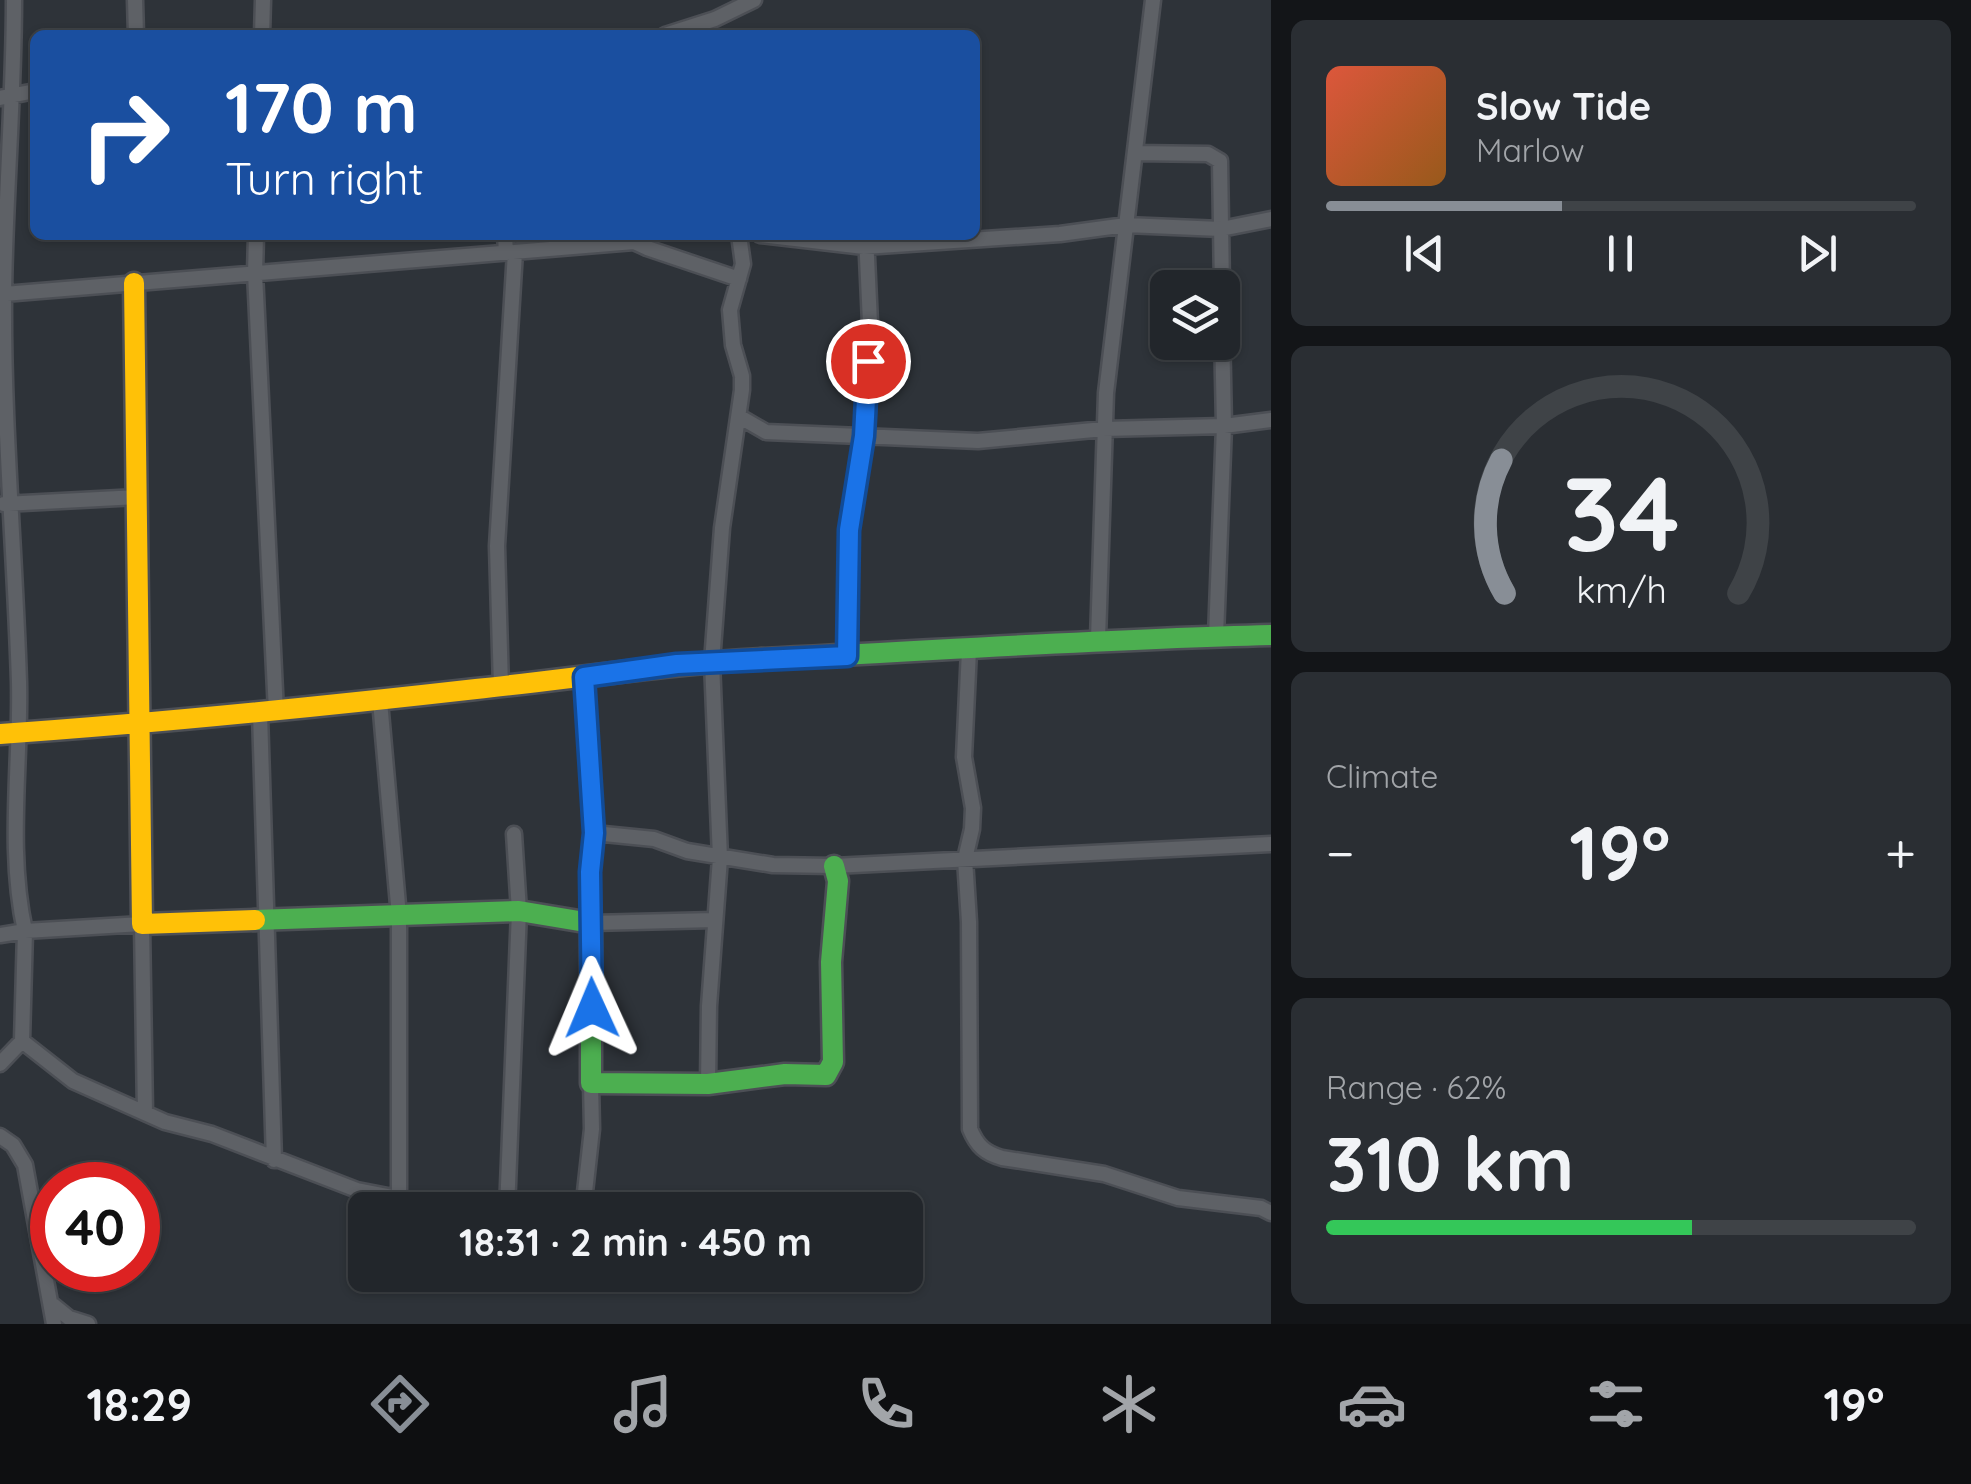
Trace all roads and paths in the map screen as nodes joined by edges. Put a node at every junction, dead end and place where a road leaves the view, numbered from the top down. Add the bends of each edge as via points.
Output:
1 (14, 0) edge
2 (135, 0) edge
3 (263, 0) edge
4 (754, 0) edge
5 (1153, 0) edge
6 (136, 30) edge
7 (262, 30) edge
8 (680, 30) edge
9 (7, 97) edge
10 (1135, 153) junction
11 (1271, 219) edge
12 (1126, 226) junction
13 (1221, 230) junction
14 (980, 237) edge
15 (256, 240) edge
16 (507, 240) edge
17 (622, 240) edge
18 (633, 240) edge
19 (741, 240) edge
20 (893, 240) edge
21 (865, 241) edge
22 (511, 253) junction
23 (1222, 270) edge
24 (255, 274) junction
25 (738, 279) junction
26 (134, 283) junction
27 (4, 294) junction
28 (1223, 360) edge
29 (740, 416) junction
30 (1271, 420) edge
31 (1224, 426) junction
32 (1104, 429) junction
33 (864, 436) junction
34 (138, 496) junction
35 (4, 504) edge
36 (1271, 635) edge
37 (1216, 636) junction
38 (1098, 639) junction
39 (969, 650) junction
40 (847, 656) junction
41 (712, 662) junction
42 (584, 677) junction
43 (501, 687) junction
44 (380, 702) junction
45 (268, 713) junction
46 (140, 726) junction
47 (10, 734) edge
48 (594, 833) junction
49 (514, 834) dead end
50 (1271, 844) edge
51 (720, 858) junction
52 (964, 859) junction
53 (834, 866) junction
54 (518, 911) junction
55 (399, 916) junction
56 (266, 918) junction
57 (715, 920) junction
58 (142, 924) junction
59 (591, 924) junction
60 (25, 931) junction
61 (0, 934) edge
62 (22, 1041) junction
63 (0, 1064) edge
64 (591, 1083) junction
65 (708, 1084) junction
66 (144, 1114) junction
67 (0, 1136) edge
68 (274, 1160) junction
69 (366, 1192) edge
70 (398, 1192) edge
71 (509, 1192) edge
72 (584, 1192) edge
73 (1271, 1213) edge
74 (52, 1305) junction
75 (54, 1324) edge
76 (88, 1324) edge

1 - 9 street
2 - 6 street
3 - 7 street
4 - 8 street
5 - 10 street
9 - 27 street
10 - 12 street
10 - 13 street via 1220,160
11 - 13 street
12 - 13 street
12 - 14 street
12 - 32 street
13 - 23 street
15 - 24 street
16 - 22 street
17 - 22 street
18 - 25 street
19 - 25 street
20 - 21 street
21 - 33 street via 870,323
22 - 24 street
22 - 43 street via 498,546
24 - 26 street
24 - 45 street
25 - 29 street via 730,310 742,376
26 - 27 street
26 - 34 street
27 - 35 street
28 - 31 street
29 - 33 street via 766,432
29 - 41 street via 722,528
30 - 31 street
31 - 32 street
31 - 37 street
32 - 33 street via 978,441
32 - 38 street
33 - 40 street via 849,530
34 - 35 street
34 - 46 street
35 - 47 street via 16,590
36 - 37 street
37 - 38 street
38 - 39 street
39 - 40 street
39 - 52 street via 964,757 972,829
40 - 41 street
41 - 42 street
41 - 51 street
42 - 43 street
42 - 48 street
43 - 44 street
44 - 45 street
44 - 55 street
45 - 46 street
45 - 56 street
46 - 47 street
46 - 58 street
47 - 60 street via 17,896
48 - 51 street via 654,839
48 - 59 street
49 - 54 street
50 - 52 street
51 - 53 street
51 - 57 street
52 - 53 street
52 - 73 street via 970,1130 976,1143 1002,1158
53 - 65 street via 833,1062 826,1075
54 - 55 street
54 - 59 street
54 - 71 street
55 - 56 street
55 - 70 street
56 - 58 street
56 - 68 street
57 - 59 street
57 - 65 street
58 - 60 street
58 - 66 street
59 - 64 street
60 - 61 street
60 - 62 street
62 - 63 street
62 - 66 street via 72,1081
64 - 65 street
64 - 72 street
66 - 68 street
67 - 74 street via 26,1165
68 - 69 street
74 - 75 street
74 - 76 street

